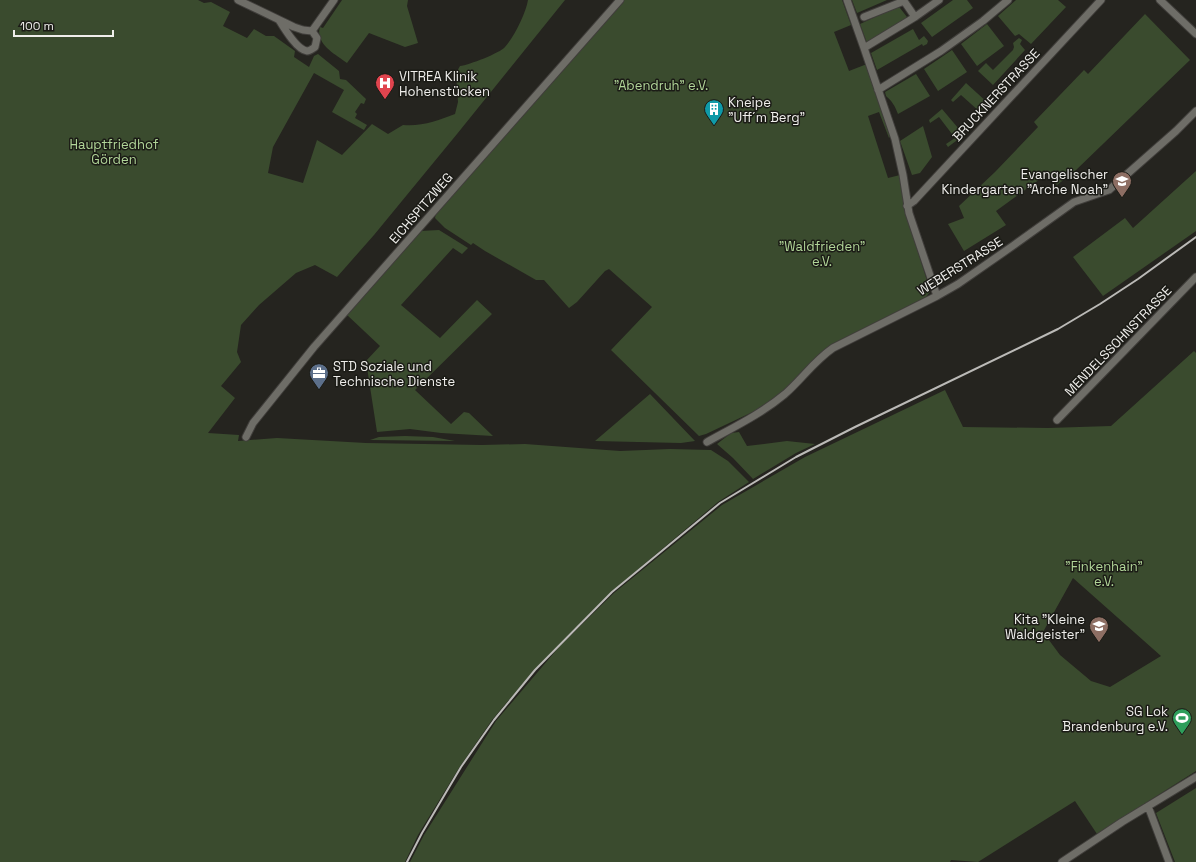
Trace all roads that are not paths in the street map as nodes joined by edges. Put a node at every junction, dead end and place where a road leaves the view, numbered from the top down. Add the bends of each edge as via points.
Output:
1 (238, 0) edge
2 (334, 0) edge
3 (620, 0) edge
4 (846, 0) edge
5 (904, 0) edge
6 (939, 0) edge
7 (1008, 0) edge
8 (1101, 0) edge
9 (1160, 0) edge
10 (864, 17) dead end
11 (914, 17) junction
12 (278, 19) junction
13 (312, 31) junction
14 (1196, 34) edge
15 (864, 48) junction
16 (878, 90) junction
17 (1196, 111) edge
18 (907, 206) junction
19 (1196, 277) edge
20 (937, 296) junction
21 (1057, 420) dead end
22 (246, 437) dead end
23 (707, 442) dead end
24 (1196, 777) edge
25 (1148, 806) junction
26 (1062, 862) edge
27 (1169, 862) edge

1 - 12 street
2 - 13 street
3 - 22 street, EICHSPITZWEG via 314,348 253,423
4 - 15 street
5 - 10 street
5 - 11 street
6 - 11 street
7 - 16 street via 941,51
8 - 18 street, BRUCKNERSTRASSE
9 - 14 street
11 - 15 street
12 - 13 street via 294,28
12 - 13 street via 305,51 315,47 317,38
15 - 16 street
16 - 18 street via 895,139
17 - 20 street, WEBERSTRASSE via 1109,190 1074,202
18 - 20 street
19 - 21 street, MENDELSSOHNSTRASSE
20 - 23 street, WEBERSTRASSE via 833,348 786,393 763,411
24 - 25 street
25 - 26 street
25 - 27 street

